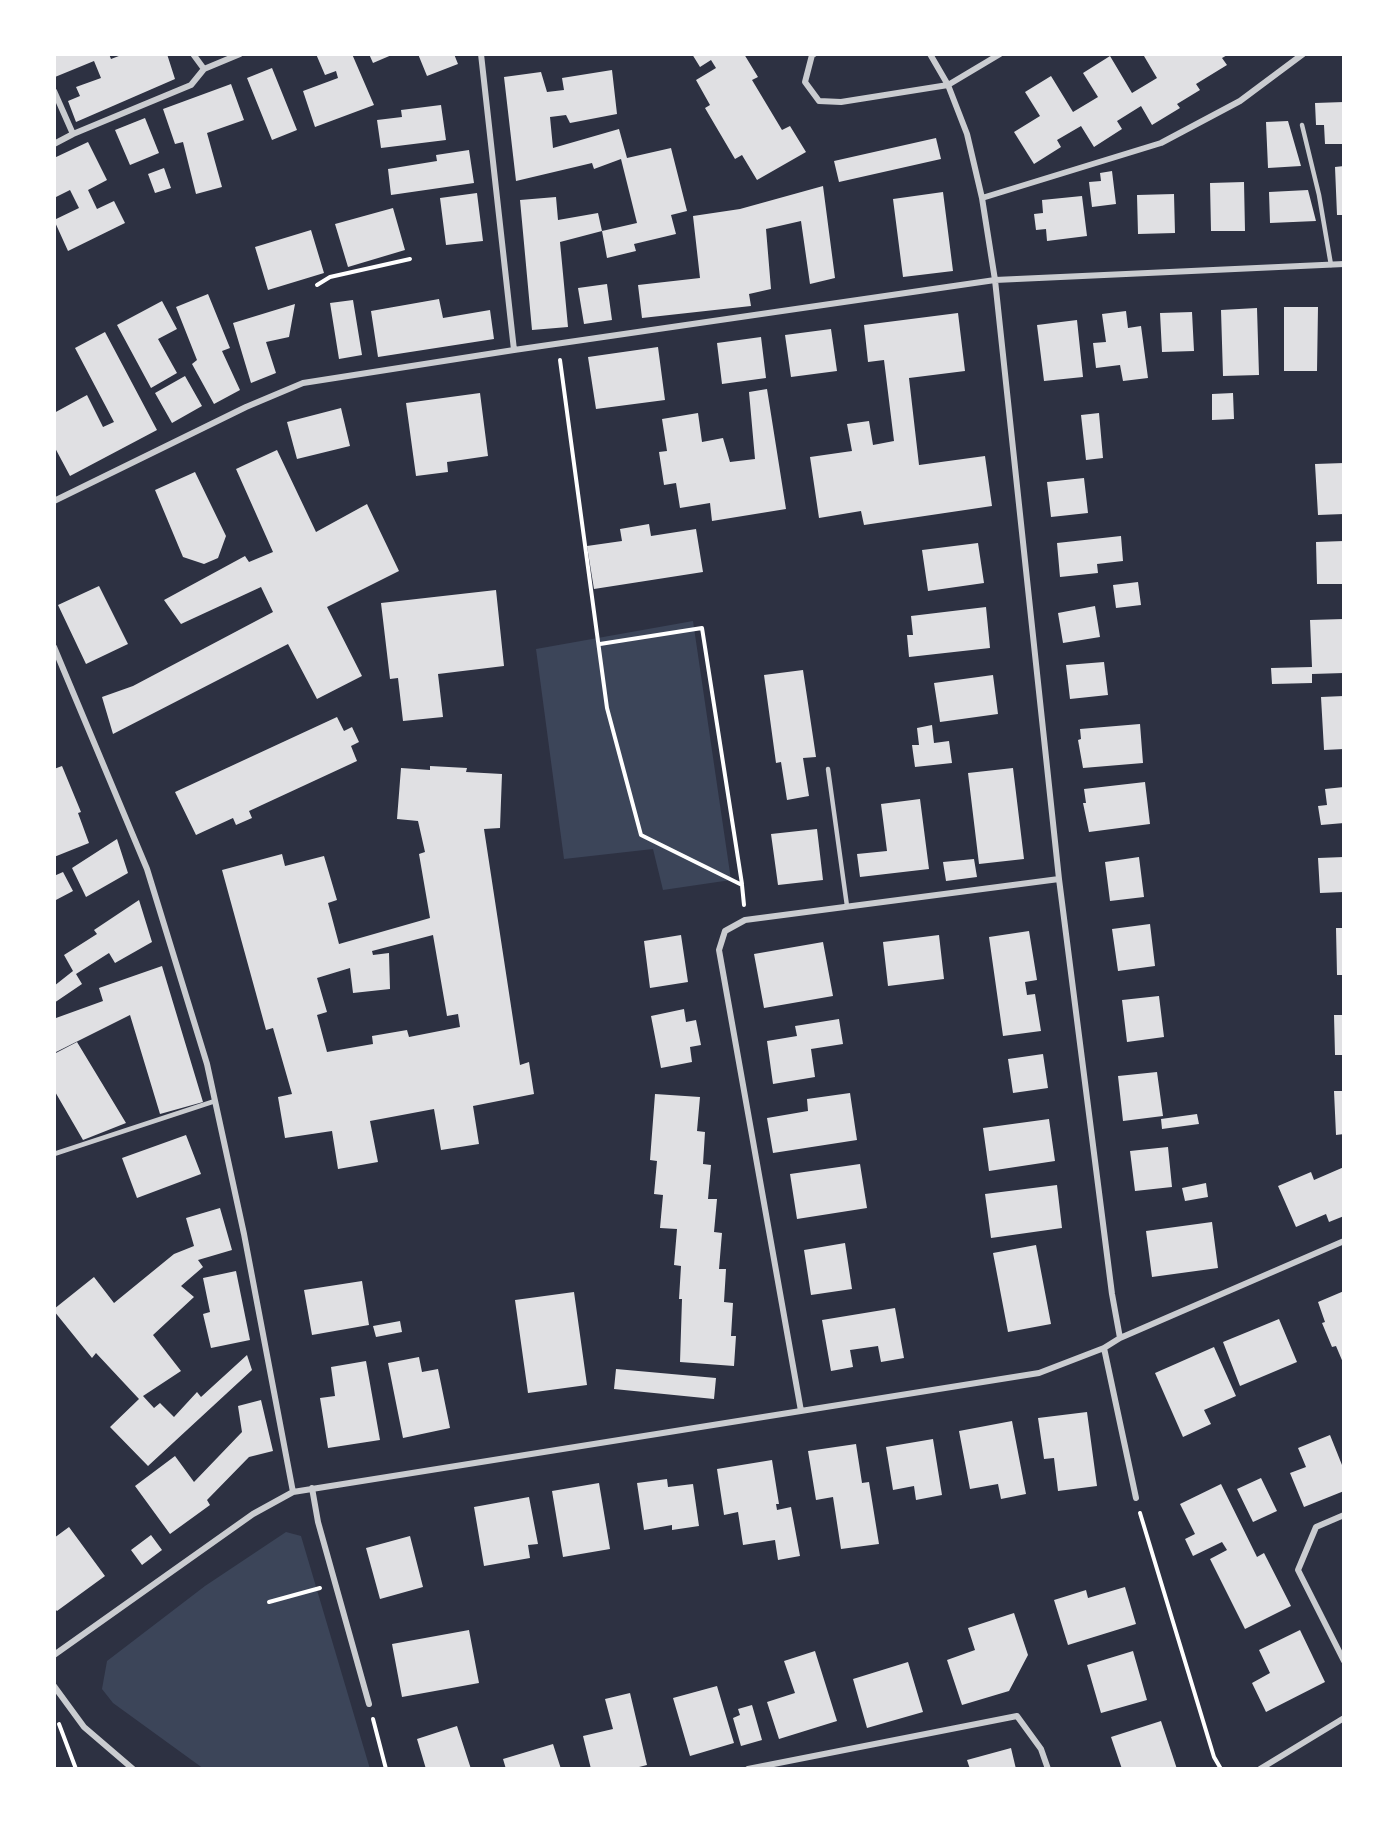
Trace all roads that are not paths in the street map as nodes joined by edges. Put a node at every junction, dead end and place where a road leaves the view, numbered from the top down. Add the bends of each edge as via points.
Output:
1 (193, 54) edge
2 (240, 54) edge
3 (481, 54) edge
4 (814, 54) edge
5 (930, 54) edge
6 (1000, 54) edge
7 (1303, 54) edge
8 (204, 69) junction
9 (948, 85) junction
10 (54, 91) edge
11 (1302, 125) dead end
12 (73, 134) junction
13 (54, 144) edge
14 (982, 198) junction
15 (1344, 264) edge
16 (1331, 265) junction
17 (995, 280) junction
18 (514, 350) junction
19 (54, 501) edge
20 (54, 647) edge
21 (828, 769) dead end
22 (1059, 879) junction
23 (847, 906) junction
24 (215, 1101) junction
25 (54, 1154) edge
26 (1344, 1242) edge
27 (1120, 1338) junction
28 (1104, 1348) junction
29 (801, 1411) junction
30 (312, 1488) junction
31 (293, 1492) junction
32 (1136, 1498) road end
33 (1344, 1515) edge
34 (54, 1655) edge
35 (1344, 1661) edge
36 (54, 1686) edge
37 (369, 1704) road end
38 (1344, 1718) edge
39 (133, 1769) edge
40 (748, 1769) edge
41 (1048, 1769) edge
42 (1260, 1769) edge

1 - 8 street
2 - 8 street
3 - 18 street
4 - 9 street via 805,82 819,101 842,102
5 - 9 street
6 - 9 street
7 - 14 street via 1240,101 1161,143
8 - 12 street via 191,85
9 - 14 street via 967,134
10 - 12 street
11 - 16 lane
12 - 13 street
14 - 17 street
15 - 16 street
16 - 17 street
17 - 18 street
17 - 22 street
18 - 19 street via 303,383
20 - 24 street via 147,868
21 - 23 lane
22 - 23 street
22 - 27 street
23 - 29 street via 745,920 725,931 719,950
24 - 25 lane
24 - 31 street
26 - 27 street
27 - 28 street
28 - 29 street via 1039,1373
28 - 32 street
29 - 30 street
30 - 31 street
30 - 37 street
31 - 34 street via 253,1514
33 - 35 street via 1316,1527 1298,1570
36 - 39 street via 84,1727
38 - 42 street
40 - 41 street via 1017,1716 1041,1749

